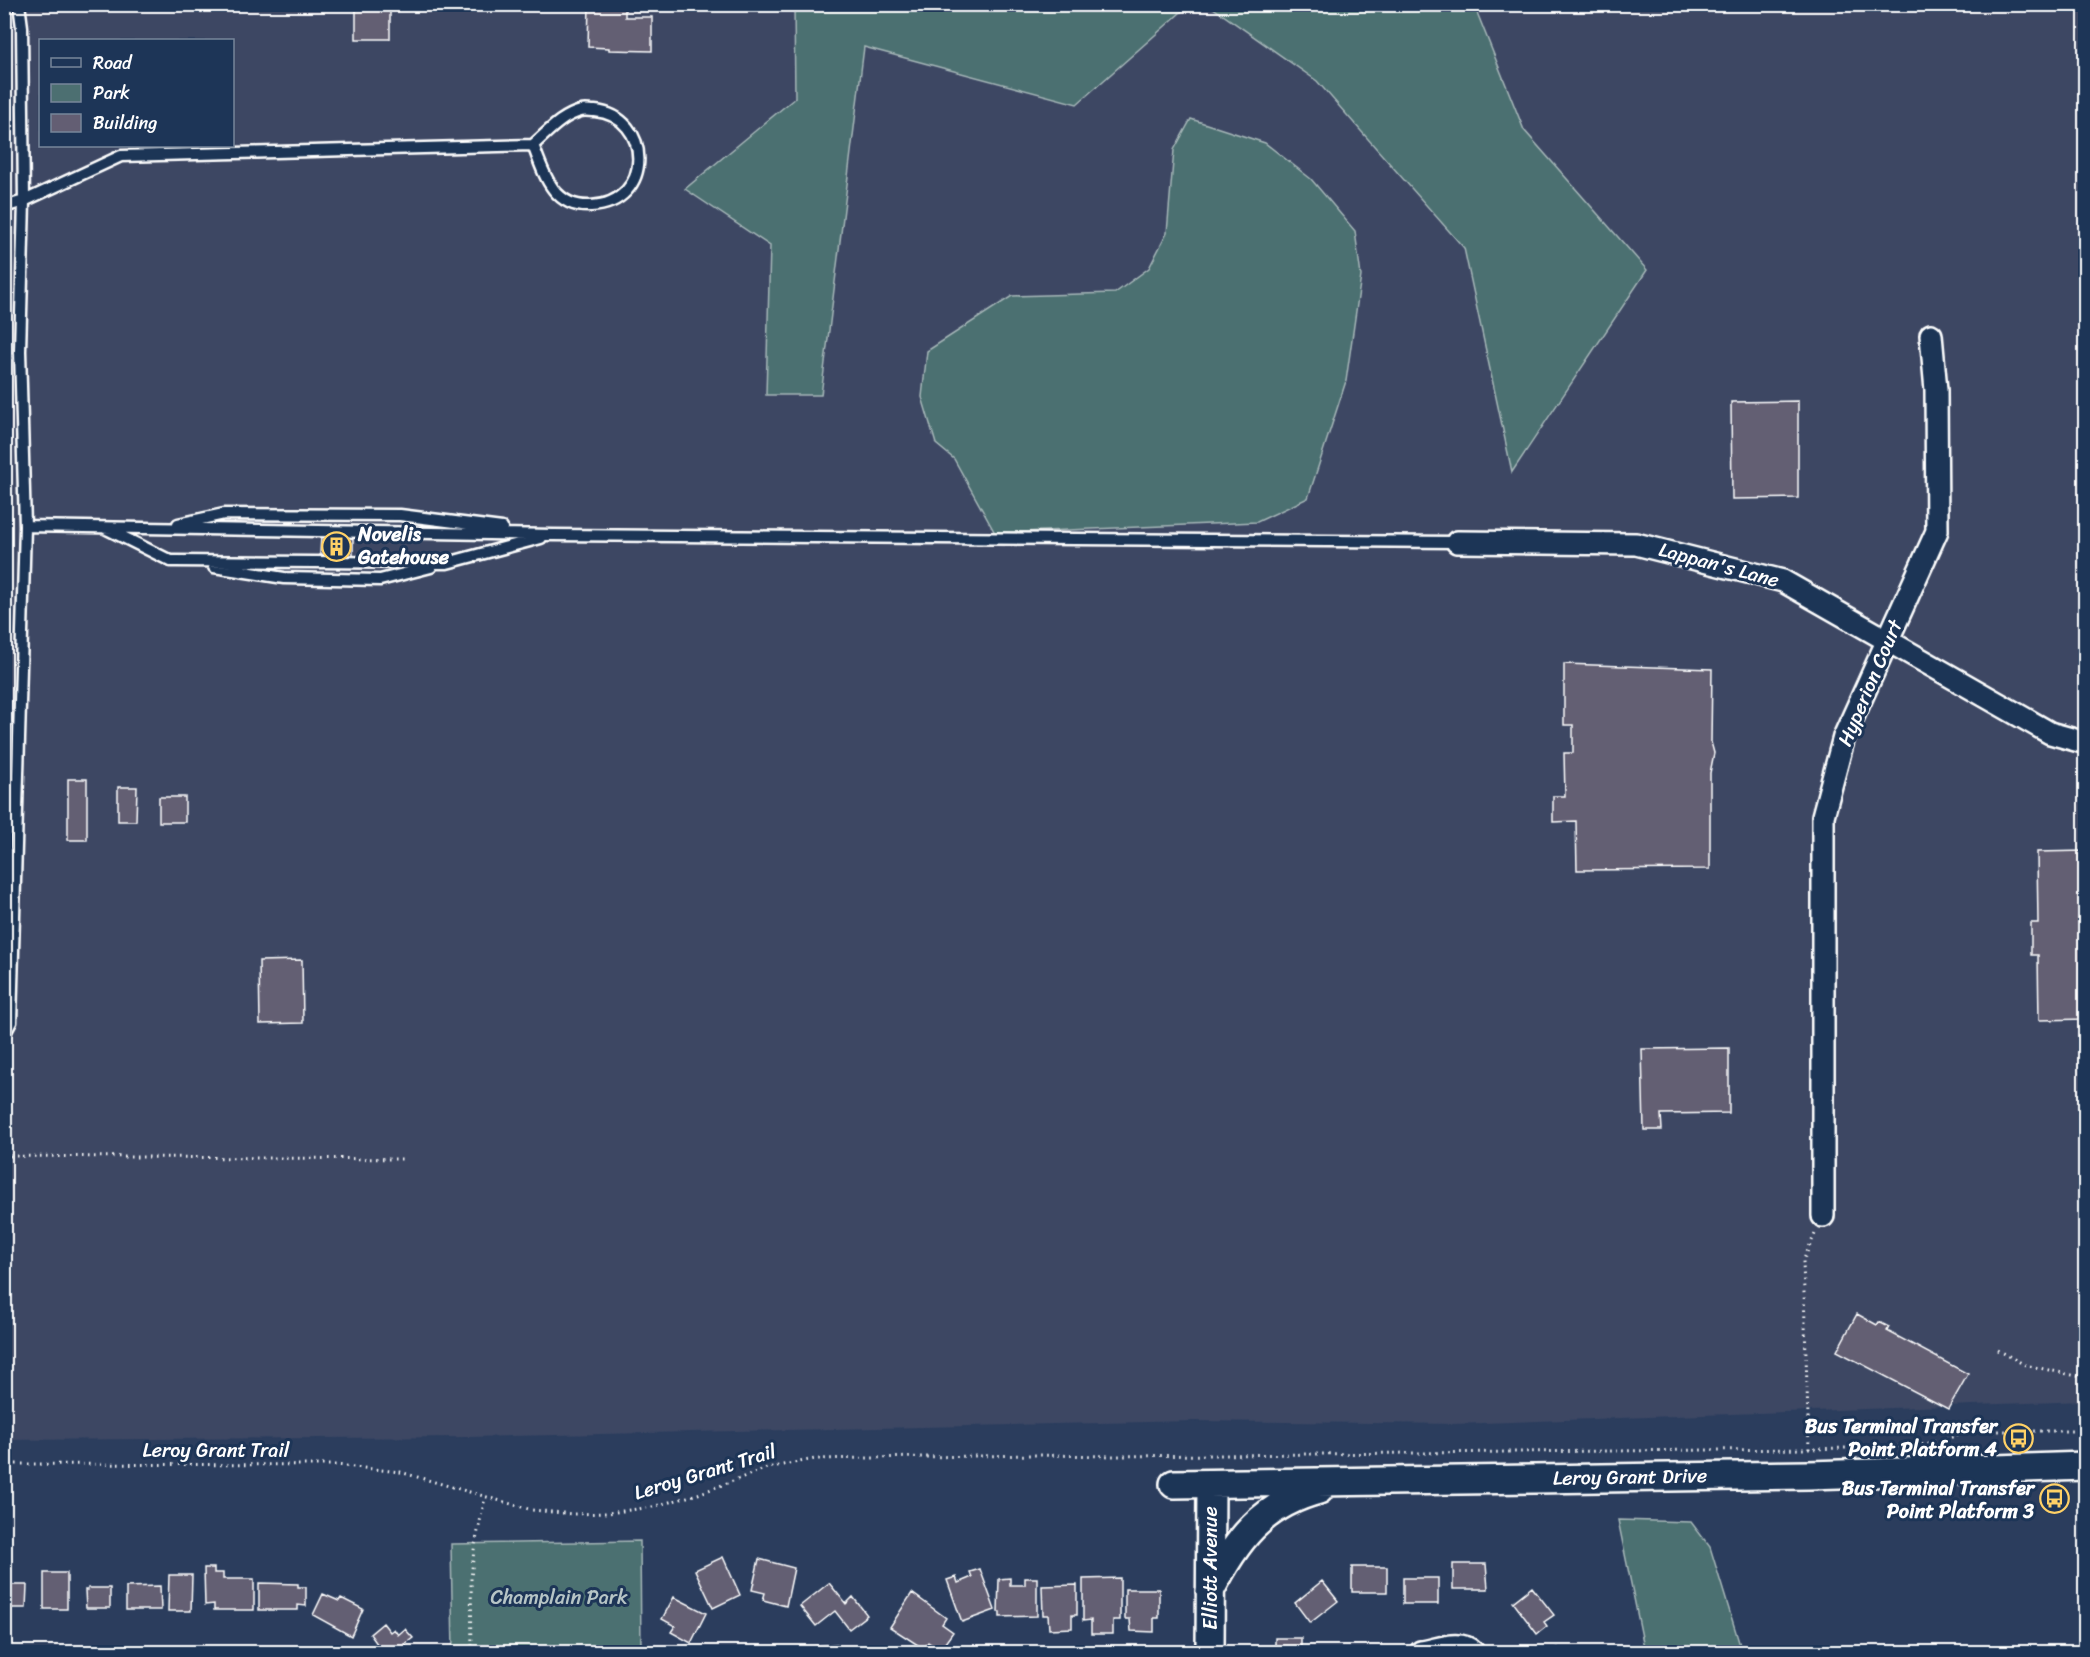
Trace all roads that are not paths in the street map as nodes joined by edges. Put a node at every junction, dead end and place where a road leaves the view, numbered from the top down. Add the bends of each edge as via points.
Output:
1 (19, 4) edge
2 (533, 145) junction
3 (24, 201) junction
4 (4, 207) edge
5 (1931, 335) dead end
6 (25, 526) junction
7 (102, 527) junction
8 (159, 528) junction
9 (553, 535) junction
10 (1457, 542) joint
11 (176, 561) junction
12 (447, 563) junction
13 (1888, 641) junction
14 (2085, 743) edge
15 (4, 1035) edge
16 (1823, 1216) road end
17 (2085, 1466) edge
18 (1350, 1481) junction
19 (1174, 1484) dead end
20 (1211, 1484) junction
21 (1210, 1591) junction
22 (1210, 1653) edge
23 (1421, 1653) edge
24 (1473, 1653) edge

1 - 3 lane
2 - 2 lane via 556,194 579,206 606,205 625,194 636,175 638,150 628,127 605,112 583,110 562,119
2 - 3 lane via 121,156
3 - 4 lane
3 - 6 lane via 20,351
5 - 13 street, Hyperion Court via 1936,390 1937,531
6 - 7 lane
6 - 15 lane via 11,1022
7 - 8 lane
7 - 11 lane
8 - 9 lane
8 - 9 lane via 224,514 400,515
9 - 10 lane
9 - 12 lane
10 - 13 street, Lappan's Lane via 1636,543 1783,581
11 - 12 lane
11 - 12 lane via 284,578 380,580
13 - 14 street, Lappan's Lane via 2050,733
13 - 16 street, Hyperion Court via 1844,737 1823,816
17 - 18 street, Leroy Grant Drive via 1809,1475
18 - 20 street, Leroy Grant Drive
18 - 21 street via 1306,1493 1272,1509 1227,1559
19 - 20 street, Leroy Grant Drive
20 - 21 street, Elliott Avenue
21 - 22 street, Elliott Avenue
23 - 24 street via 1456,1645

